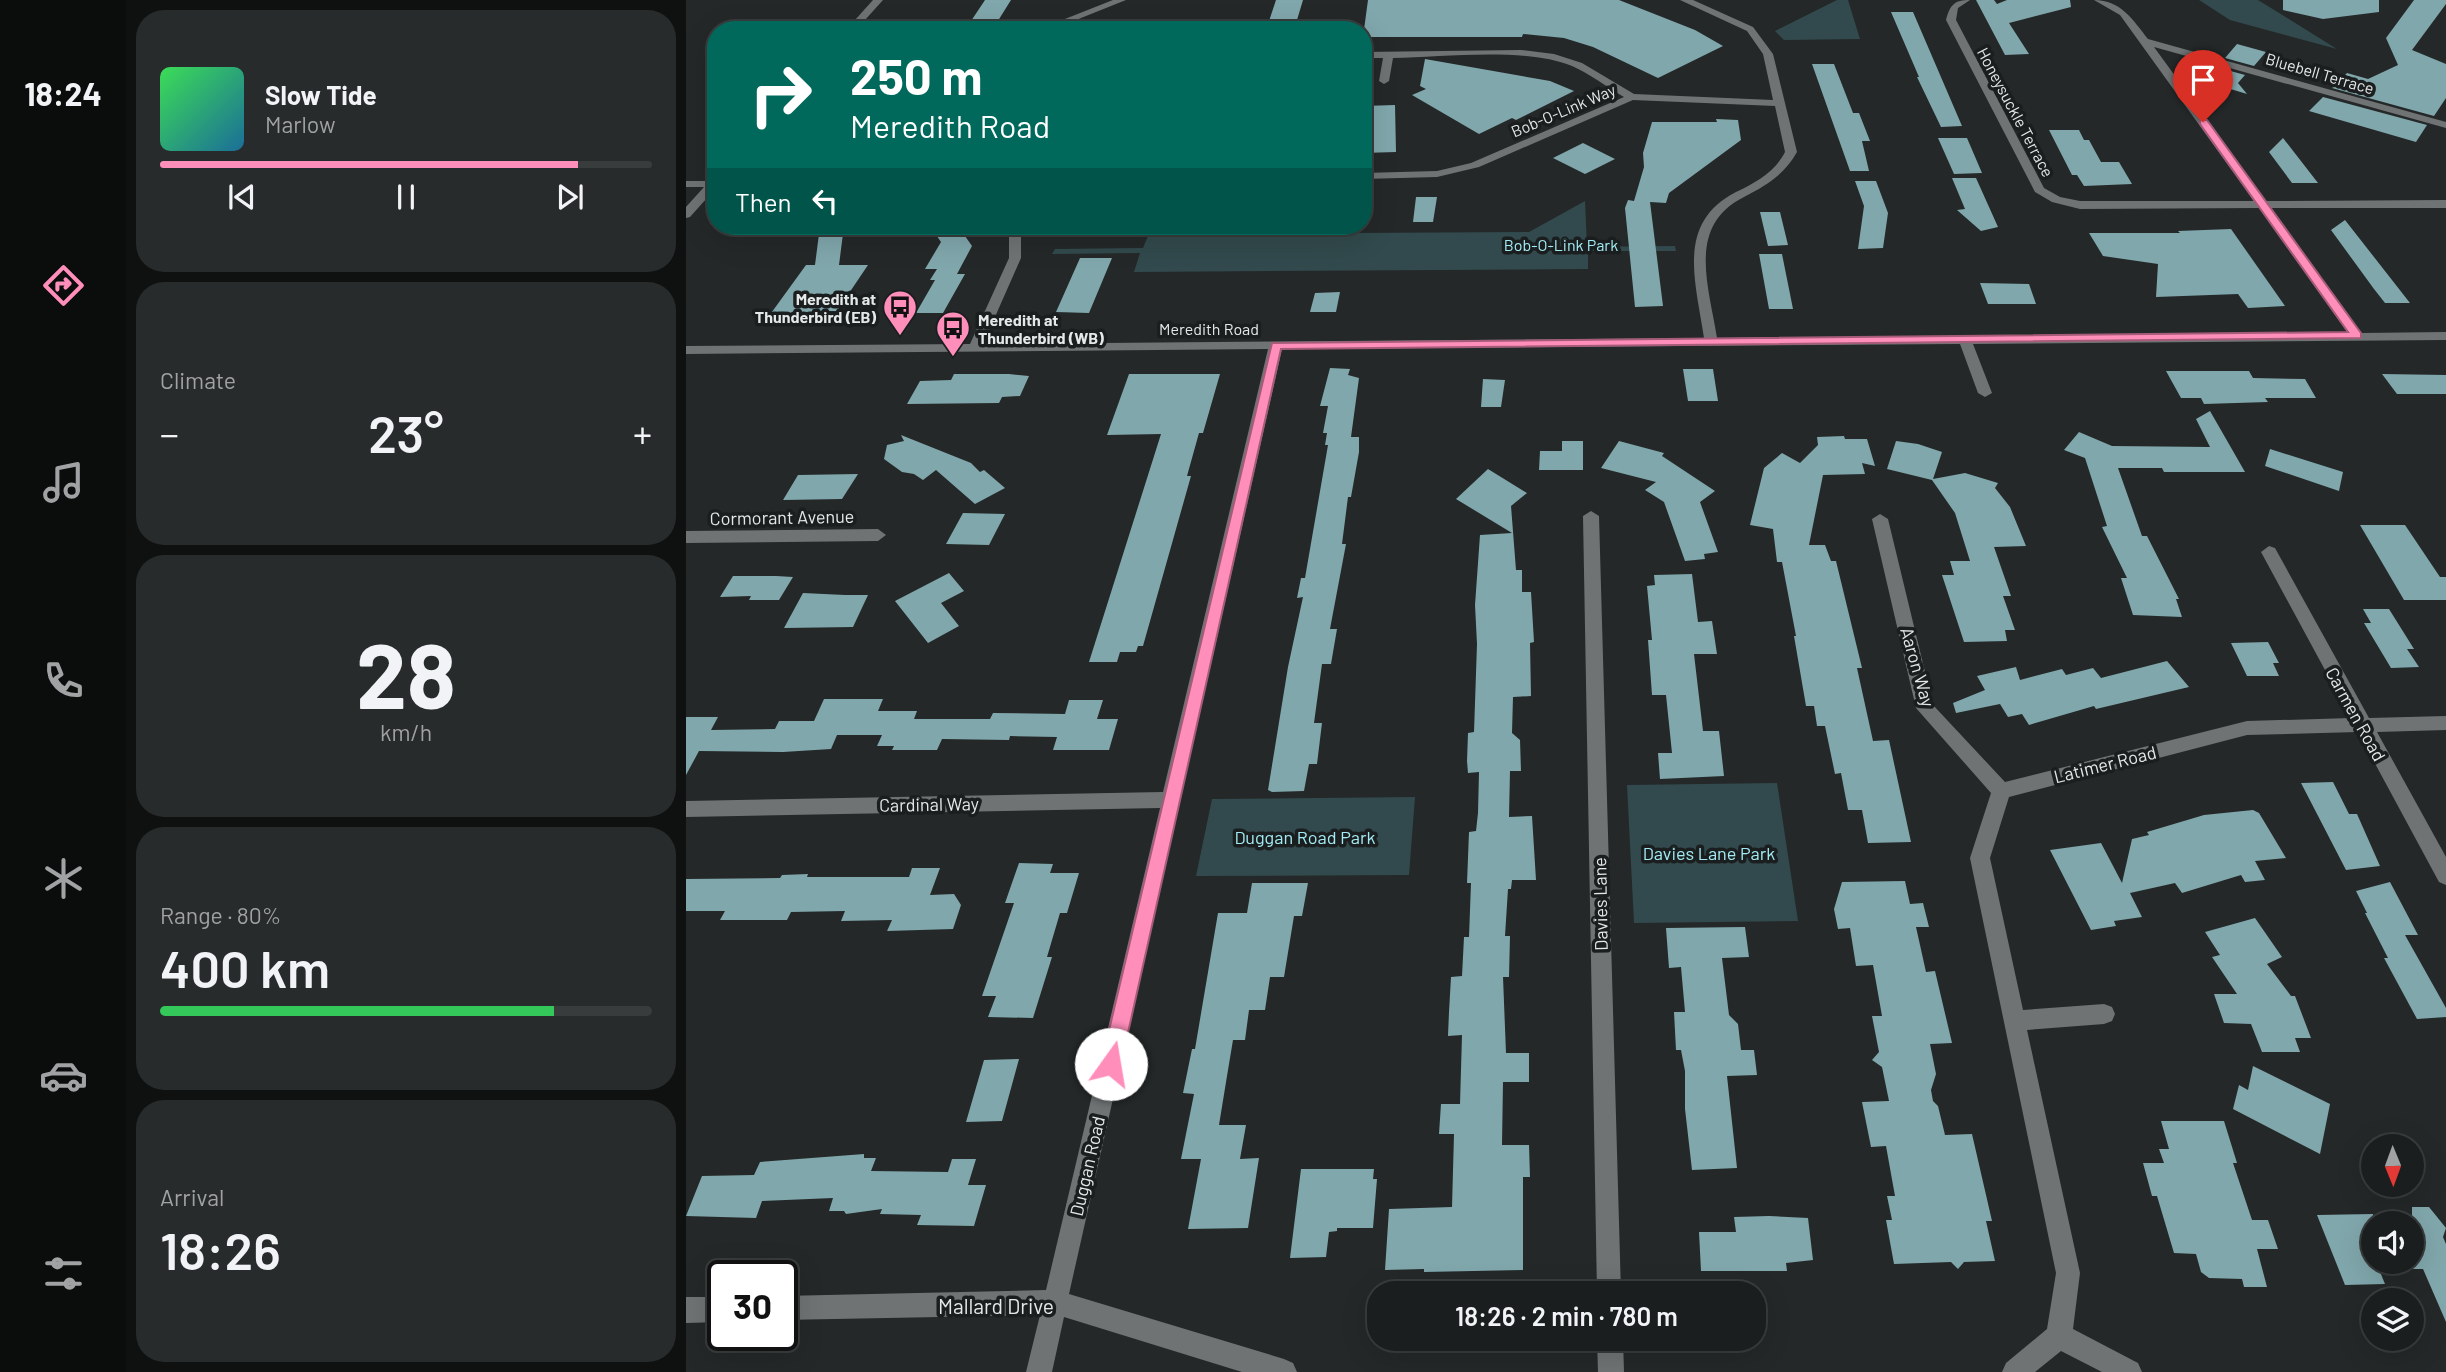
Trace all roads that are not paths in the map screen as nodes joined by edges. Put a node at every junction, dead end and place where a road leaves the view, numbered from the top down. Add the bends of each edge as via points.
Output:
1 (878, 0) edge
2 (1121, 0) edge
3 (1685, 0) edge
4 (1716, 0) edge
5 (1965, 0) edge
6 (2099, 0) edge
7 (1099, 3) edge
8 (1704, 6) junction
9 (859, 21) edge
10 (1061, 21) edge
11 (2145, 41) junction
12 (1372, 55) edge
13 (1388, 55) junction
14 (1384, 81) dead end
15 (1632, 97) junction
16 (1779, 103) junction
17 (2446, 125) edge
18 (1372, 176) edge
19 (707, 182) edge
20 (686, 184) edge
21 (707, 190) edge
22 (2262, 204) junction
23 (2446, 204) edge
24 (686, 214) edge
25 (1015, 235) edge
26 (2357, 336) junction
27 (2446, 336) edge
28 (1965, 340) junction
29 (1711, 341) junction
30 (1276, 345) junction
31 (975, 347) junction
32 (686, 350) edge
33 (1985, 393) dead end
34 (1591, 516) dead end
35 (1880, 519) dead end
36 (878, 535) dead end
37 (686, 537) edge
38 (2269, 552) dead end
39 (2446, 723) edge
40 (2362, 726) junction
41 (2001, 791) junction
42 (1172, 800) junction
43 (686, 809) edge
44 (2446, 876) edge
45 (2104, 1014) dead end
46 (2015, 1021) junction
47 (1609, 1281) edge
48 (1056, 1303) junction
49 (798, 1308) edge
50 (686, 1310) edge
51 (707, 1310) edge
52 (2059, 1336) junction
53 (1610, 1351) edge
54 (1039, 1372) edge
55 (1284, 1372) edge
56 (1611, 1372) edge
57 (2015, 1372) edge
58 (2129, 1372) edge

1 - 9 street
2 - 7 street
3 - 8 street
4 - 8 street
5 - 22 street, Honeysuckle Terrace via 1954,7 1951,20 2039,190 2056,200 2080,205
6 - 11 street via 2123,13
7 - 10 street
8 - 16 street via 1750,29 1768,54
11 - 17 street, Bluebell Terrace
11 - 22 street
12 - 13 street
13 - 14 street
13 - 15 street via 1521,53 1554,57 1578,65
15 - 16 street, Bob-O-Link Way
15 - 18 street, Bob-O-Link Way via 1475,165 1437,174
16 - 29 street via 1791,152 1786,166 1720,205 1704,227 1701,253
19 - 20 street
21 - 24 street
22 - 23 street
22 - 26 street
25 - 31 street via 1015,258
26 - 27 street, Meredith Road
26 - 28 street, Meredith Road
28 - 29 street, Meredith Road
28 - 33 street
29 - 30 street, Meredith Road
30 - 31 street, Meredith Road
30 - 42 street, Duggan Road
31 - 32 street, Meredith Road
34 - 47 street, Davies Lane
35 - 41 street, Aaron Way via 1925,708
36 - 37 street, Cormorant Avenue
38 - 40 street, Carmen Road
39 - 40 street, Latimer Road
40 - 41 street, Latimer Road via 2248,728
40 - 44 street, Carmen Road
41 - 46 street via 1980,858
42 - 43 street, Cardinal Way
42 - 48 street, Duggan Road
45 - 46 street
46 - 52 street via 2068,1273
48 - 49 street, Mallard Drive
48 - 54 street, Duggan Road
48 - 55 street, Mallard Drive
50 - 51 street
52 - 57 street
52 - 58 street
53 - 56 street

